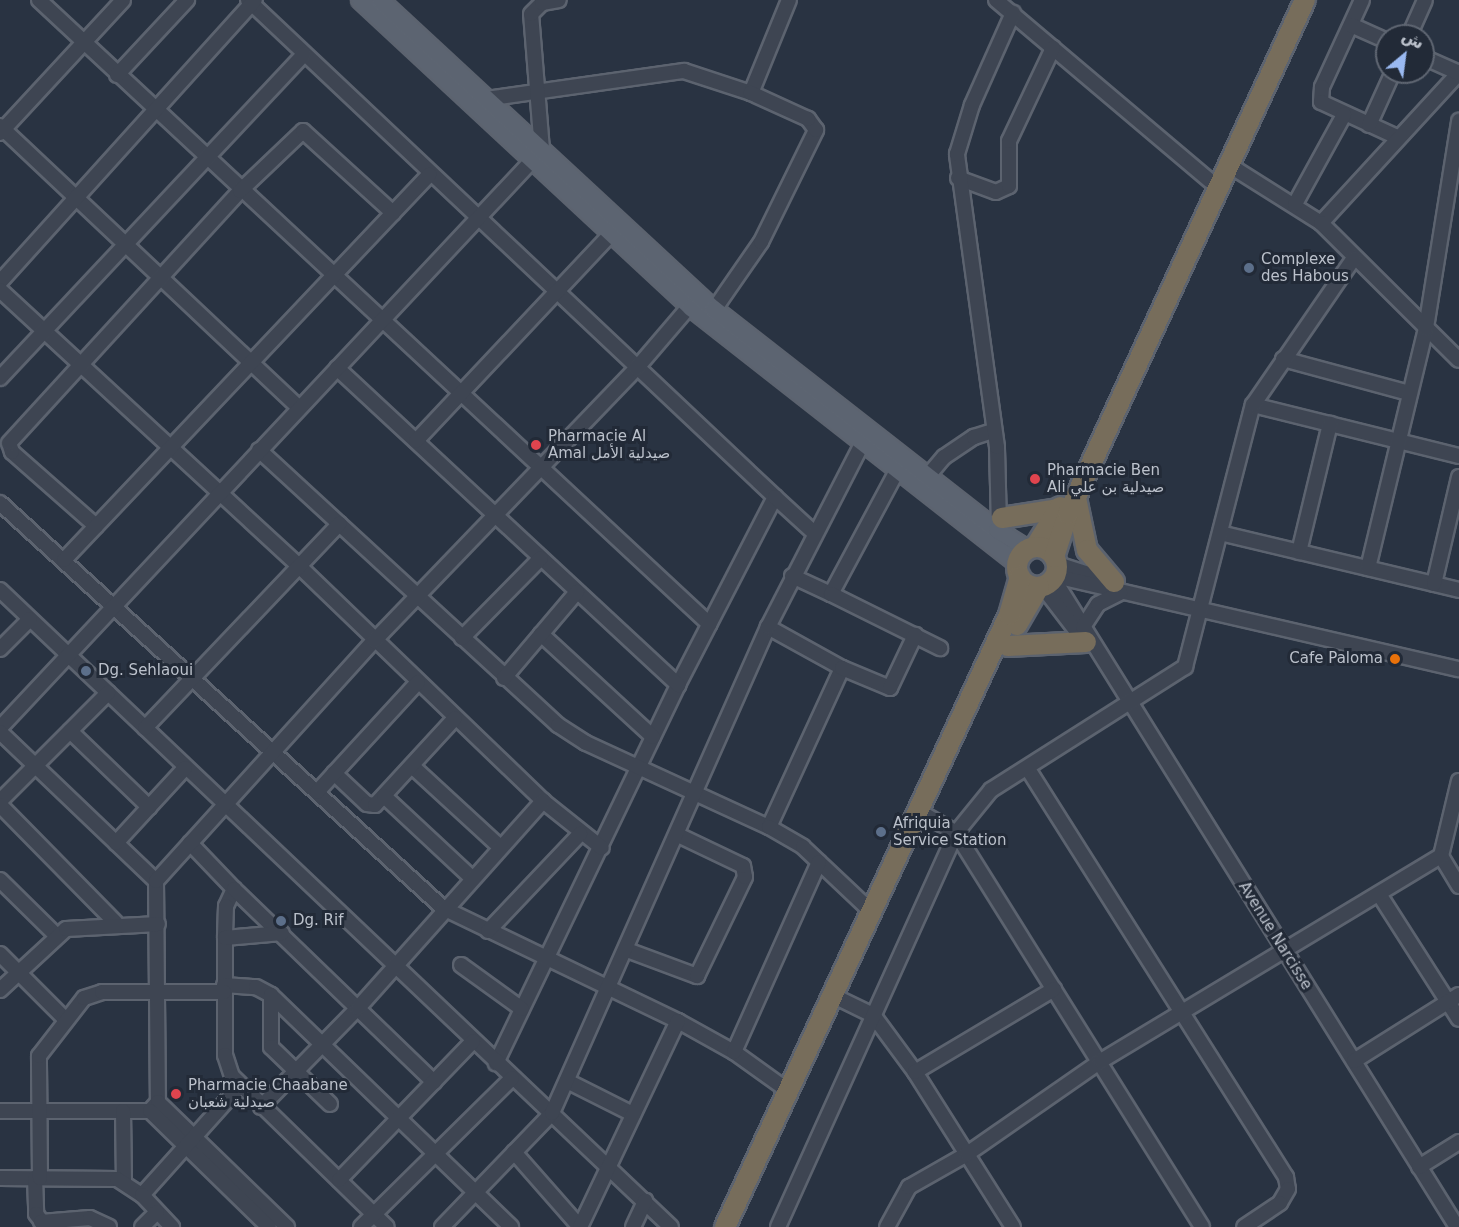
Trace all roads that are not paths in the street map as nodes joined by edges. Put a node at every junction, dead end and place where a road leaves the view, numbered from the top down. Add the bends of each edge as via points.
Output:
1 (39, 0) edge
2 (123, 0) edge
3 (187, 0) edge
4 (360, 0) edge
5 (380, 0) edge
6 (559, 0) edge
7 (789, 0) edge
8 (996, 0) edge
9 (1293, 0) edge
10 (1305, 0) edge
11 (1362, 0) edge
12 (1425, 0) edge
13 (252, 1) edge
14 (1012, 14) junction
15 (1414, 24) edge
16 (1351, 25) junction
17 (1375, 36) edge
18 (85, 44) junction
19 (1053, 48) junction
20 (304, 54) junction
21 (1435, 62) edge
22 (117, 75) junction
23 (1388, 84) edge
24 (538, 90) junction
25 (751, 93) junction
26 (478, 101) junction
27 (156, 113) junction
28 (1344, 115) junction
29 (1459, 121) edge
30 (1369, 125) junction
31 (1, 130) edge
32 (1397, 137) junction
33 (537, 154) junction
34 (207, 160) junction
35 (1229, 165) junction
36 (429, 175) junction
37 (958, 178) junction
38 (1210, 181) junction
39 (240, 191) junction
40 (76, 199) junction
41 (1295, 204) junction
42 (393, 213) junction
43 (476, 217) junction
44 (1321, 223) junction
45 (610, 235) junction
46 (125, 244) junction
47 (1354, 258) junction
48 (331, 277) junction
49 (160, 278) junction
50 (0, 282) edge
51 (0, 290) edge
52 (556, 293) junction
53 (694, 301) junction
54 (710, 315) junction
55 (379, 321) junction
56 (1426, 328) junction
57 (43, 331) junction
58 (1283, 359) junction
59 (1459, 360) edge
60 (249, 363) junction
61 (79, 364) junction
62 (337, 368) junction
63 (636, 369) junction
64 (0, 378) edge
65 (1409, 393) junction
66 (460, 395) junction
67 (1253, 405) junction
68 (298, 407) junction
69 (1330, 424) junction
70 (993, 431) junction
71 (866, 436) junction
72 (416, 441) junction
73 (1396, 441) junction
74 (168, 448) junction
75 (259, 450) junction
76 (1459, 456) edge
77 (540, 468) junction
78 (898, 469) junction
79 (1459, 477) edge
80 (923, 480) junction
81 (218, 494) junction
82 (775, 497) junction
83 (1076, 498) junction
84 (0, 502) edge
85 (1059, 509) junction
86 (496, 515) junction
87 (339, 524) junction
88 (999, 524) junction
89 (96, 526) junction
90 (813, 532) junction
91 (1220, 533) junction
92 (1299, 552) junction
93 (541, 558) junction
94 (1025, 559) junction
95 (64, 560) junction
96 (299, 566) junction
97 (1368, 568) junction
98 (1050, 575) junction
99 (792, 576) junction
100 (1434, 584) junction
101 (1119, 587) junction
102 (0, 590) edge
103 (1459, 590) edge
104 (578, 592) junction
105 (831, 594) junction
106 (417, 597) junction
107 (115, 607) junction
108 (1202, 609) junction
109 (30, 620) junction
110 (709, 624) junction
111 (768, 627) junction
112 (541, 634) junction
113 (915, 635) junction
114 (1087, 638) junction
115 (462, 639) junction
116 (374, 641) junction
117 (1008, 646) junction
118 (940, 648) dead end
119 (0, 649) edge
120 (69, 656) junction
121 (842, 668) junction
122 (1459, 669) edge
123 (190, 676) junction
124 (504, 678) junction
125 (418, 682) junction
126 (678, 685) junction
127 (108, 693) junction
128 (1131, 705) junction
129 (455, 718) junction
130 (145, 728) junction
131 (0, 730) edge
132 (70, 730) junction
133 (653, 737) junction
134 (274, 753) junction
135 (35, 765) junction
136 (412, 766) junction
137 (640, 766) junction
138 (185, 768) junction
139 (1028, 769) junction
140 (334, 773) junction
141 (1459, 781) edge
142 (317, 792) junction
143 (697, 793) junction
144 (384, 796) junction
145 (543, 801) junction
146 (0, 803) edge
147 (224, 804) junction
148 (149, 807) junction
149 (927, 816) junction
150 (769, 827) junction
151 (956, 833) junction
152 (580, 834) junction
153 (678, 835) junction
154 (116, 843) junction
155 (190, 843) junction
156 (500, 847) junction
157 (602, 848) junction
158 (1441, 856) junction
159 (819, 862) junction
160 (472, 878) junction
161 (0, 879) edge
162 (156, 881) junction
163 (1459, 886) edge
164 (234, 889) junction
165 (11, 890) junction
166 (1379, 894) junction
167 (0, 901) edge
168 (443, 908) junction
169 (871, 911) junction
170 (116, 923) junction
171 (158, 924) junction
172 (488, 931) junction
173 (282, 933) junction
174 (56, 935) junction
175 (225, 938) junction
176 (627, 950) junction
177 (1285, 951) junction
178 (0, 954) edge
179 (547, 957) junction
180 (395, 964) junction
181 (461, 965) dead end
182 (19, 973) junction
183 (224, 988) junction
184 (609, 988) junction
185 (1054, 989) junction
186 (0, 990) edge
187 (161, 992) junction
188 (271, 994) junction
189 (1453, 998) edge
190 (842, 1000) junction
191 (358, 1008) junction
192 (522, 1009) junction
193 (1183, 1012) junction
194 (873, 1015) junction
195 (64, 1018) junction
196 (1459, 1019) edge
197 (678, 1021) junction
198 (473, 1041) junction
199 (321, 1045) junction
200 (734, 1052) junction
201 (1101, 1061) junction
202 (1354, 1061) junction
203 (496, 1063) junction
204 (296, 1071) junction
205 (915, 1072) junction
206 (512, 1078) junction
207 (567, 1081) junction
208 (434, 1083) junction
209 (239, 1087) junction
210 (787, 1090) junction
211 (330, 1104) dead end
212 (154, 1107) junction
213 (261, 1107) junction
214 (0, 1111) edge
215 (123, 1111) junction
216 (38, 1112) junction
217 (552, 1113) junction
218 (633, 1114) junction
219 (400, 1118) junction
220 (189, 1141) junction
221 (1459, 1142) edge
222 (434, 1152) junction
223 (514, 1152) junction
224 (967, 1154) junction
225 (1419, 1167) junction
226 (608, 1168) junction
227 (0, 1178) edge
228 (38, 1178) junction
229 (339, 1180) junction
230 (124, 1182) junction
231 (475, 1192) junction
232 (142, 1195) junction
233 (645, 1201) junction
234 (156, 1212) junction
235 (373, 1214) junction
236 (1456, 1218) edge
237 (43, 1225) edge
238 (109, 1227) edge
239 (142, 1227) edge
240 (172, 1227) edge
241 (269, 1227) edge
242 (286, 1227) edge
243 (361, 1227) edge
244 (387, 1227) edge
245 (442, 1227) edge
246 (511, 1227) edge
247 (580, 1227) edge
248 (633, 1227) edge
249 (671, 1227) edge
250 (725, 1227) edge
251 (739, 1227) edge
252 (778, 1227) edge
253 (887, 1227) edge
254 (1012, 1227) edge
255 (1202, 1227) edge
256 (1244, 1227) edge

1 - 18 street
2 - 18 street
3 - 22 street
4 - 26 main road
5 - 26 main road
6 - 24 street via 542,3 531,14
7 - 25 street
8 - 14 street
9 - 38 highway
10 - 35 highway
11 - 16 street
12 - 15 street
13 - 20 street
13 - 27 street
14 - 19 street
14 - 37 street via 959,141
16 - 17 street
16 - 28 street via 1320,97 1325,106
18 - 22 street
18 - 31 street
19 - 37 street via 1009,141 1009,186 996,192
19 - 38 street
20 - 34 street
20 - 36 street
21 - 32 street via 1459,73
22 - 27 street
23 - 30 street
24 - 25 street via 684,71
24 - 26 street
24 - 33 street
25 - 54 street via 808,119 816,130 761,242
26 - 33 main road
27 - 34 street
27 - 40 street
28 - 30 street
28 - 41 street
29 - 56 street
30 - 32 street
31 - 40 street
32 - 44 street
33 - 43 street
33 - 45 main road
33 - 53 main road
34 - 39 street
34 - 46 street
35 - 41 street
35 - 83 highway
36 - 42 street
36 - 43 street
37 - 70 street
38 - 85 highway
39 - 42 street via 303,131
39 - 48 street
39 - 49 street
40 - 46 street
40 - 50 street
41 - 44 street
42 - 48 street
43 - 52 street
43 - 55 street
44 - 47 street
45 - 52 street
45 - 53 main road
46 - 49 street
46 - 57 street
47 - 56 street
47 - 58 street
48 - 55 street
48 - 60 street
49 - 60 street
49 - 61 street
51 - 57 street
52 - 63 street
52 - 66 street
53 - 54 main road
53 - 63 street
54 - 71 main road
55 - 62 street
55 - 66 street
56 - 59 street
56 - 65 street
57 - 61 street
57 - 64 street
58 - 65 street
58 - 67 street
60 - 68 street
60 - 74 street
61 - 74 street
61 - 89 street via 8,447
62 - 68 street
62 - 72 street
63 - 77 street
63 - 82 street
65 - 73 street
66 - 72 street
66 - 77 street
67 - 69 street
67 - 91 street
68 - 75 street
69 - 73 street
69 - 92 street
70 - 80 street via 958,447
70 - 88 street
71 - 78 main road
71 - 80 main road
71 - 90 street
72 - 86 street
73 - 76 street
73 - 97 street
74 - 81 street
74 - 89 street
75 - 81 street
75 - 87 street
77 - 86 street
77 - 110 street
78 - 80 main road
78 - 105 street
79 - 100 street
80 - 88 main road
80 - 94 main road
81 - 96 street
81 - 107 street
82 - 90 street
82 - 110 street
83 - 98 highway
83 - 101 highway via 1087,550
84 - 95 street
85 - 88 highway
85 - 94 highway
86 - 93 street
86 - 106 street
87 - 96 street
87 - 106 street
88 - 94 main road
89 - 95 street
90 - 99 street
91 - 92 street
91 - 108 street
92 - 97 street
93 - 104 street
93 - 115 street
94 - 98 highway
94 - 98 highway
94 - 169 highway via 1009,615
95 - 107 street
96 - 116 street
96 - 123 street
97 - 100 street
98 - 101 street
98 - 114 street, Avenue Narcisse
98 - 117 highway
99 - 105 street
99 - 111 street
100 - 103 street
101 - 108 street
101 - 114 street via 1103,600
102 - 109 street
104 - 112 street
104 - 126 street
105 - 113 street
106 - 115 street
106 - 116 street
107 - 120 street
107 - 123 street
108 - 122 street
108 - 128 street via 1185,667
109 - 119 street
109 - 120 street
110 - 126 street
111 - 121 street
111 - 143 street
112 - 124 street
112 - 133 street
113 - 118 street
113 - 121 street via 890,688
114 - 117 highway
114 - 128 street, Avenue Narcisse
115 - 124 street
116 - 125 street
116 - 134 street
117 - 149 highway
120 - 127 street
120 - 131 street
121 - 150 street
123 - 130 street
123 - 134 street
124 - 137 street via 574,736
125 - 129 street
125 - 140 street
126 - 133 street
127 - 130 street
127 - 132 street
128 - 139 street
128 - 177 street, Avenue Narcisse
129 - 136 street
129 - 145 street
130 - 138 street
131 - 135 street
132 - 135 street
132 - 148 street
133 - 137 street
134 - 142 street
134 - 147 street
135 - 146 street
135 - 154 street
136 - 144 street
136 - 156 street
137 - 143 street
137 - 157 street
138 - 147 street
138 - 148 street
139 - 151 street via 991,790
139 - 193 street
140 - 142 street
140 - 144 street via 371,806
141 - 158 street
142 - 168 street
143 - 150 street
143 - 153 street
144 - 160 street
145 - 152 street
145 - 156 street
146 - 170 street
147 - 155 street
147 - 180 street
148 - 154 street
149 - 151 street
149 - 190 highway
150 - 159 street via 792,838
151 - 185 street
151 - 194 street
152 - 157 street
152 - 172 street
153 - 176 street
153 - 176 street via 746,869 736,897 697,976
154 - 162 street
155 - 162 street
155 - 164 street
156 - 160 street
157 - 179 street
158 - 163 street
158 - 166 street
159 - 169 street
159 - 200 street
160 - 168 street
161 - 165 street
162 - 171 street
164 - 173 street
164 - 175 street via 226,906
165 - 167 street
165 - 174 street
166 - 177 street
166 - 189 street
168 - 172 street
168 - 180 street
169 - 210 highway
170 - 171 street
170 - 174 street via 66,929
171 - 187 street
172 - 179 street
173 - 175 street
173 - 191 street
174 - 182 street
175 - 183 street
176 - 184 street
177 - 193 street
177 - 202 street, Avenue Narcisse
178 - 182 street
179 - 184 street
179 - 192 street
180 - 191 street
180 - 198 street
181 - 192 street
182 - 186 street
182 - 195 street
183 - 187 street
183 - 188 street via 256,987
183 - 209 street via 225,1055
184 - 197 street
184 - 207 street
185 - 201 street
185 - 205 street
187 - 195 street via 90,994
187 - 212 street
188 - 199 street
188 - 204 street via 271,1047
189 - 196 street
189 - 202 street
190 - 194 street
190 - 251 highway
191 - 199 street
191 - 208 street
192 - 203 street
193 - 201 street
193 - 256 street via 1287,1183 1280,1203
194 - 205 street
194 - 252 street
195 - 216 street via 39,1056
197 - 200 street
197 - 218 street
198 - 203 street
198 - 208 street
199 - 204 street
199 - 219 street
200 - 210 street
201 - 224 street
201 - 255 street
202 - 225 street, Avenue Narcisse
203 - 206 street
204 - 211 street
204 - 213 street
205 - 224 street
206 - 217 street
206 - 222 street
207 - 217 street
207 - 218 street
208 - 219 street
209 - 213 street
209 - 220 street
210 - 250 highway
212 - 215 street
212 - 220 street
213 - 229 street
214 - 216 street
215 - 216 street
215 - 230 street
216 - 228 street
217 - 223 street
217 - 226 street
218 - 226 street
219 - 222 street
219 - 229 street
220 - 232 street
220 - 241 street
220 - 242 street
221 - 225 street
222 - 231 street
222 - 235 street
223 - 231 street
223 - 247 street
224 - 253 street via 909,1188
224 - 254 street
225 - 236 street, Avenue Narcisse
226 - 233 street
226 - 247 street
227 - 228 street
228 - 230 street
228 - 237 street
229 - 235 street
230 - 232 street
231 - 245 street
231 - 246 street
232 - 234 street
233 - 248 street
233 - 249 street
234 - 239 street
234 - 240 street
235 - 243 street
235 - 244 street
237 - 238 street via 90,1218

